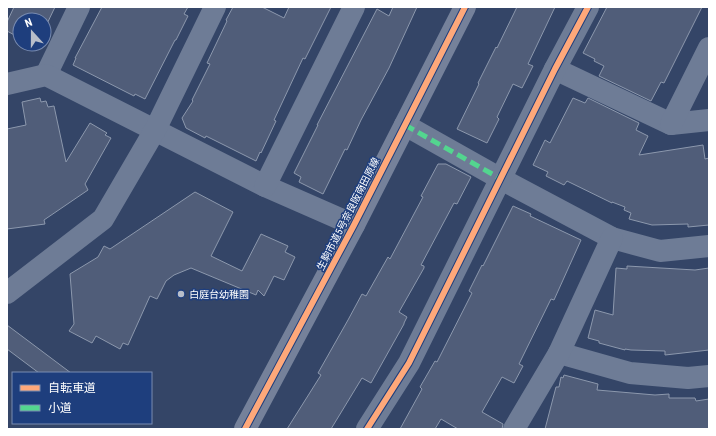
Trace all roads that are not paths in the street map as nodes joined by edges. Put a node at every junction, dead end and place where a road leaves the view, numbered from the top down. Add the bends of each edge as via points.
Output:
1 (79, 7) edge
2 (214, 7) edge
3 (354, 7) edge
4 (465, 7) edge
5 (588, 7) edge
6 (709, 48) edge
7 (555, 69) junction
8 (46, 75) junction
9 (7, 84) edge
10 (709, 120) edge
11 (671, 124) junction
12 (406, 125) junction
13 (155, 130) junction
14 (501, 179) junction
15 (265, 186) junction
16 (354, 225) junction
17 (612, 238) junction
18 (709, 246) edge
19 (7, 293) edge
20 (559, 353) junction
21 (709, 376) edge
22 (246, 429) edge
23 (367, 429) edge
24 (514, 429) edge

1 - 8 street
2 - 13 street
3 - 15 street
4 - 12 street, 生駒市道5号奈良阪南田原線
5 - 7 street
6 - 11 street
7 - 11 street
7 - 14 street
8 - 9 street
8 - 13 street
10 - 11 street
12 - 14 street
12 - 16 street, 生駒市道5号奈良阪南田原線
13 - 15 street
13 - 19 street via 103,218
14 - 17 street
14 - 23 street via 409,363
15 - 16 street
16 - 22 street, 生駒市道5号奈良阪南田原線
17 - 18 street via 660,252
17 - 20 street
20 - 21 street via 630,373 688,378
20 - 24 street

